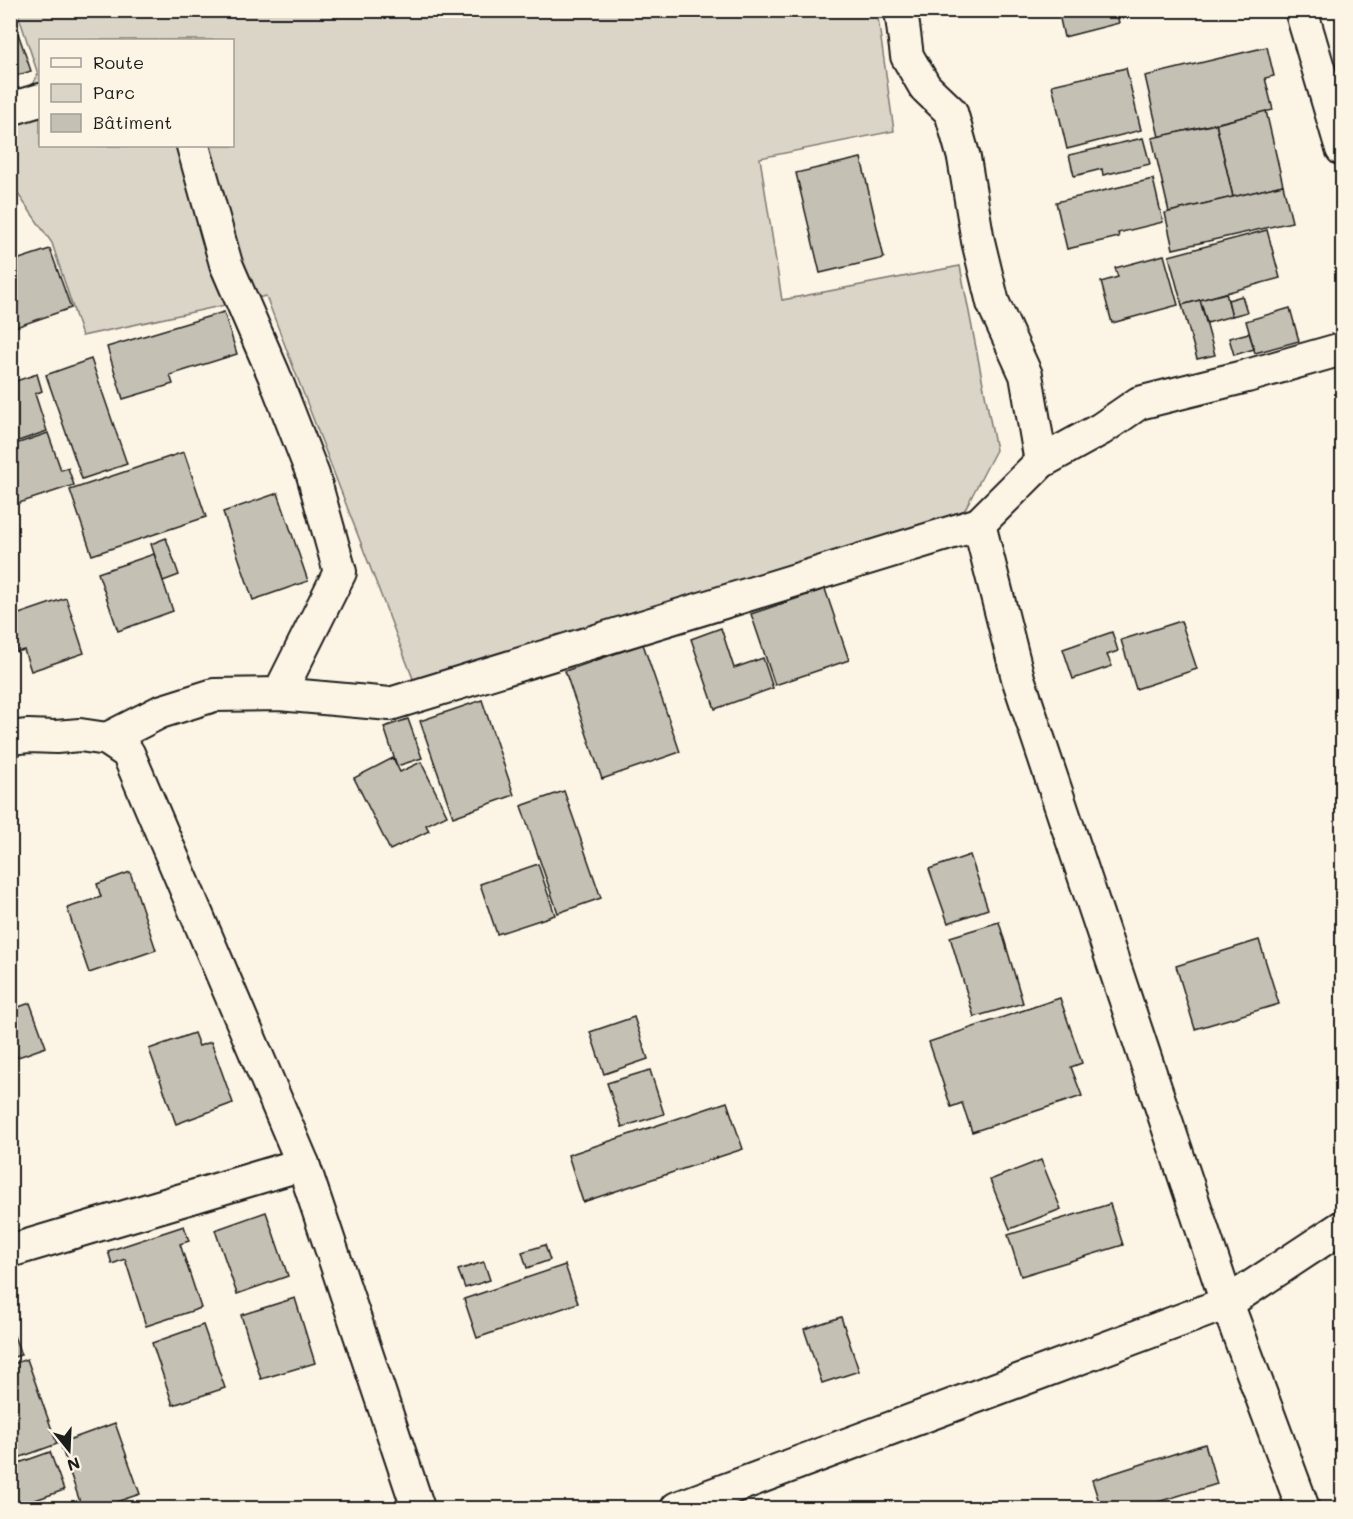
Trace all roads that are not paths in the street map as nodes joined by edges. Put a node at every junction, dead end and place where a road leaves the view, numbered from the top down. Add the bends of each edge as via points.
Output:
1 (901, 10) edge
2 (1301, 10) edge
3 (39, 100) edge
4 (10, 109) edge
5 (193, 147) edge
6 (1342, 149) edge
7 (1342, 349) edge
8 (1041, 462) junction
9 (979, 524) junction
10 (279, 694) junction
11 (10, 738) edge
12 (107, 739) junction
13 (303, 1164) junction
14 (1342, 1227) edge
15 (10, 1251) edge
16 (1227, 1303) junction
17 (418, 1509) edge
18 (677, 1509) edge
19 (1303, 1509) edge

1 - 8 street via 907,56 926,87 951,112 993,303 1026,375
2 - 6 street
3 - 4 street
5 - 10 street via 226,264 313,475 340,572
7 - 8 street via 1139,403
8 - 9 street
9 - 10 street via 390,704
9 - 16 street via 1018,678
10 - 12 street via 214,695 160,712
11 - 12 street via 80,735
12 - 13 street via 128,753
13 - 15 street
13 - 17 street
14 - 16 street
16 - 18 street
16 - 19 street

